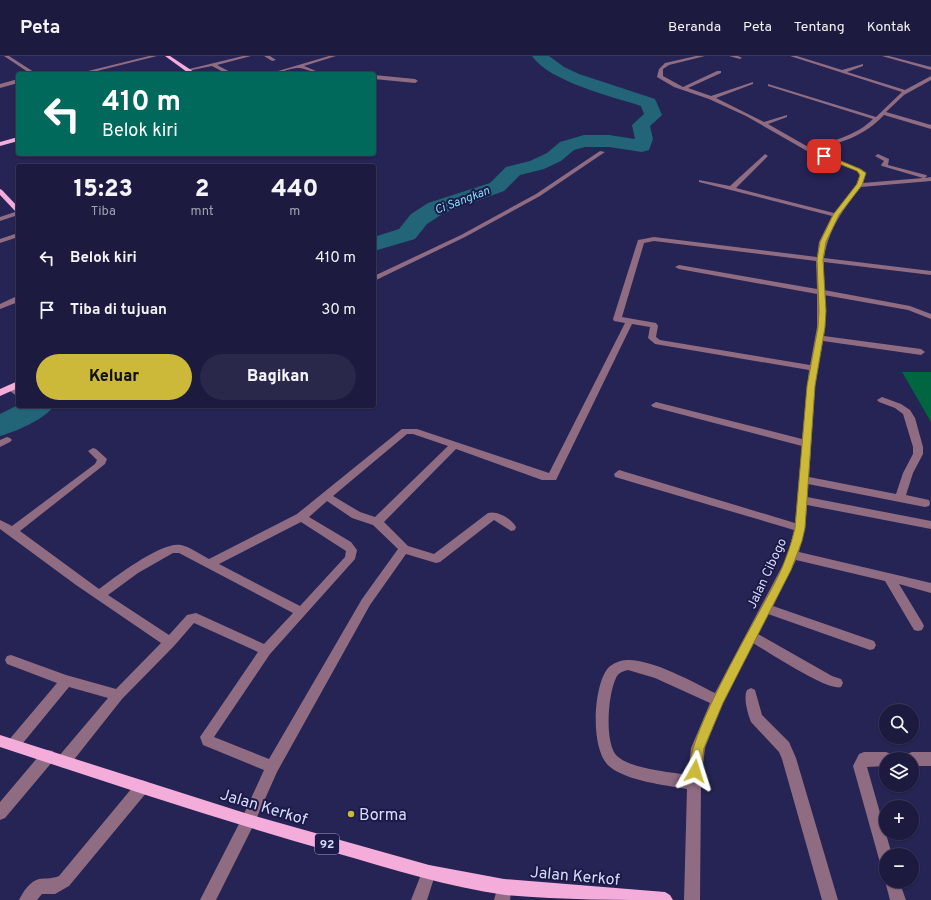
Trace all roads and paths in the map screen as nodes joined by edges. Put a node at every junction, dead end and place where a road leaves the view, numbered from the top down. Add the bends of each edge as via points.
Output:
1 (6, 56) edge
2 (155, 56) edge
3 (167, 56) edge
4 (249, 56) edge
5 (266, 56) edge
6 (334, 56) edge
7 (703, 56) edge
8 (731, 56) edge
9 (792, 56) edge
10 (884, 56) edge
11 (740, 58) dead end
12 (274, 60) dead end
13 (212, 64) junction
14 (861, 65) dead end
15 (299, 66) junction
16 (931, 69) edge
17 (31, 72) edge
18 (87, 72) edge
19 (190, 72) edge
20 (227, 72) edge
21 (278, 72) edge
22 (315, 72) edge
23 (719, 72) dead end
24 (842, 72) junction
25 (376, 77) edge
26 (931, 78) edge
27 (415, 80) dead end
28 (16, 82) edge
29 (923, 82) junction
30 (751, 83) dead end
31 (931, 84) edge
32 (770, 85) dead end
33 (0, 86) edge
34 (684, 88) junction
35 (907, 92) junction
36 (711, 98) junction
37 (883, 113) junction
38 (785, 116) dead end
39 (878, 119) junction
40 (764, 124) junction
41 (931, 127) edge
42 (16, 140) edge
43 (0, 144) edge
44 (809, 150) junction
45 (602, 152) dead end
46 (765, 156) dead end
47 (878, 156) dead end
48 (931, 170) edge
49 (930, 178) edge
50 (701, 181) dead end
51 (859, 185) junction
52 (732, 188) junction
53 (0, 190) edge
54 (16, 210) edge
55 (16, 213) edge
56 (836, 215) junction
57 (0, 219) edge
58 (16, 236) edge
59 (0, 241) edge
60 (820, 260) junction
61 (679, 267) dead end
62 (931, 273) edge
63 (376, 278) edge
64 (822, 291) junction
65 (16, 300) edge
66 (0, 307) edge
67 (931, 318) edge
68 (629, 322) junction
69 (819, 338) junction
70 (921, 352) dead end
71 (814, 368) junction
72 (14, 386) edge
73 (0, 393) edge
74 (882, 400) dead end
75 (656, 405) dead end
76 (807, 444) junction
77 (454, 445) junction
78 (93, 451) dead end
79 (619, 474) dead end
80 (803, 479) junction
81 (326, 496) junction
82 (900, 498) junction
83 (801, 500) junction
84 (925, 503) dead end
85 (301, 517) junction
86 (377, 522) junction
87 (0, 524) edge
88 (931, 525) edge
89 (511, 527) dead end
90 (800, 528) junction
91 (12, 531) junction
92 (404, 549) junction
93 (793, 556) junction
94 (209, 564) junction
95 (889, 577) junction
96 (931, 588) edge
97 (99, 596) junction
98 (765, 608) junction
99 (301, 612) junction
100 (918, 626) dead end
101 (750, 636) junction
102 (170, 642) junction
103 (870, 645) dead end
104 (266, 650) junction
105 (11, 660) dead end
106 (66, 681) junction
107 (837, 683) dead end
108 (751, 694) dead end
109 (118, 695) junction
110 (718, 700) junction
111 (7, 743) edge
112 (48, 756) junction
113 (879, 759) edge
114 (919, 759) edge
115 (931, 759) edge
116 (64, 761) junction
117 (272, 767) junction
118 (694, 783) junction
119 (142, 787) junction
120 (0, 813) edge
121 (248, 821) junction
122 (883, 848) edge
123 (429, 872) junction
124 (894, 888) edge
125 (503, 893) edge
126 (542, 896) edge
127 (26, 900) edge
128 (208, 900) edge
129 (418, 900) edge
130 (665, 900) edge
131 (692, 900) edge
132 (830, 900) edge
133 (898, 900) edge

1 - 17 street
2 - 18 street
3 - 19 main road
4 - 13 street
5 - 12 street
6 - 15 street
7 - 34 street via 667,64 661,68 662,79
8 - 11 street
9 - 24 street
10 - 16 street
13 - 19 street
13 - 20 street
14 - 24 street
15 - 21 street
15 - 22 street
23 - 34 street
24 - 35 street
25 - 27 street
26 - 29 street
28 - 33 street
29 - 31 street
29 - 35 street
30 - 36 street
32 - 39 street
34 - 36 street
35 - 37 street
36 - 40 street
37 - 39 street
37 - 41 street
38 - 40 street
39 - 44 street via 850,137
40 - 44 street
42 - 43 main road
44 - 51 street via 862,171
45 - 63 street via 538,195 463,236
46 - 52 street
47 - 49 street via 887,160 884,165 886,166
48 - 49 street
49 - 51 street
50 - 52 street
51 - 56 street, Jalan Cibogo
52 - 56 street
53 - 54 main road
55 - 57 street
56 - 60 street, Jalan Cibogo via 823,242
58 - 59 street
60 - 62 street
60 - 64 street, Jalan Cibogo
60 - 68 street via 654,239 641,242 617,318
61 - 64 street
64 - 67 street via 910,308
64 - 69 street, Jalan Cibogo
65 - 66 street
68 - 71 street via 654,325 652,338 658,342
68 - 77 street via 552,477
69 - 70 street
69 - 71 street, Jalan Cibogo
71 - 76 street, Jalan Cibogo
72 - 73 main road
74 - 82 street via 907,412 918,447 918,454 908,473
75 - 76 street
76 - 80 street, Jalan Cibogo
77 - 81 street via 414,431 405,431
77 - 86 street
78 - 91 street via 102,459 98,466
79 - 90 street
80 - 82 street
80 - 83 street, Jalan Cibogo
81 - 85 street
81 - 86 street via 356,515
82 - 84 street
83 - 88 street
83 - 90 street, Jalan Cibogo
85 - 94 street
85 - 99 street via 352,550 350,559
86 - 92 street
87 - 91 street
89 - 92 street via 492,516 436,558
90 - 93 street, Jalan Cibogo
91 - 97 street
92 - 117 street via 366,602
93 - 95 street
93 - 98 street, Jalan Cibogo
94 - 97 street via 180,548 171,549 134,570
94 - 99 street
95 - 96 street
95 - 100 street
97 - 102 street
98 - 101 street, Jalan Cibogo
98 - 103 street
99 - 104 street
101 - 107 street
101 - 110 street, Jalan Cibogo
102 - 104 street via 191,618 196,618
102 - 109 street
104 - 117 street via 207,737 212,744
105 - 106 street
106 - 109 street
106 - 111 street
108 - 132 street via 756,718 784,747 789,758
109 - 116 street
110 - 118 street, Jalan Cibogo via 698,748
110 - 118 street via 643,668 628,665 619,667 611,675 605,696 602,724 606,749 611,760 636,771
111 - 112 main road, Jalan Kerkof / 92
112 - 116 main road, Jalan Kerkof / 92
112 - 120 street
113 - 122 street via 864,759 860,766
114 - 115 street
116 - 119 main road, Jalan Kerkof / 92
117 - 121 street
118 - 131 street, Jalan Cibogo
119 - 121 main road, Jalan Kerkof / 92
119 - 127 street via 64,881 55,886 38,886
121 - 123 main road, Jalan Kerkof / 92
121 - 128 street
123 - 125 main road, Jalan Kerkof / 92
123 - 129 street
124 - 133 street
125 - 126 main road, Jalan Kerkof / 92
126 - 130 main road, Jalan Kerkof / 92

